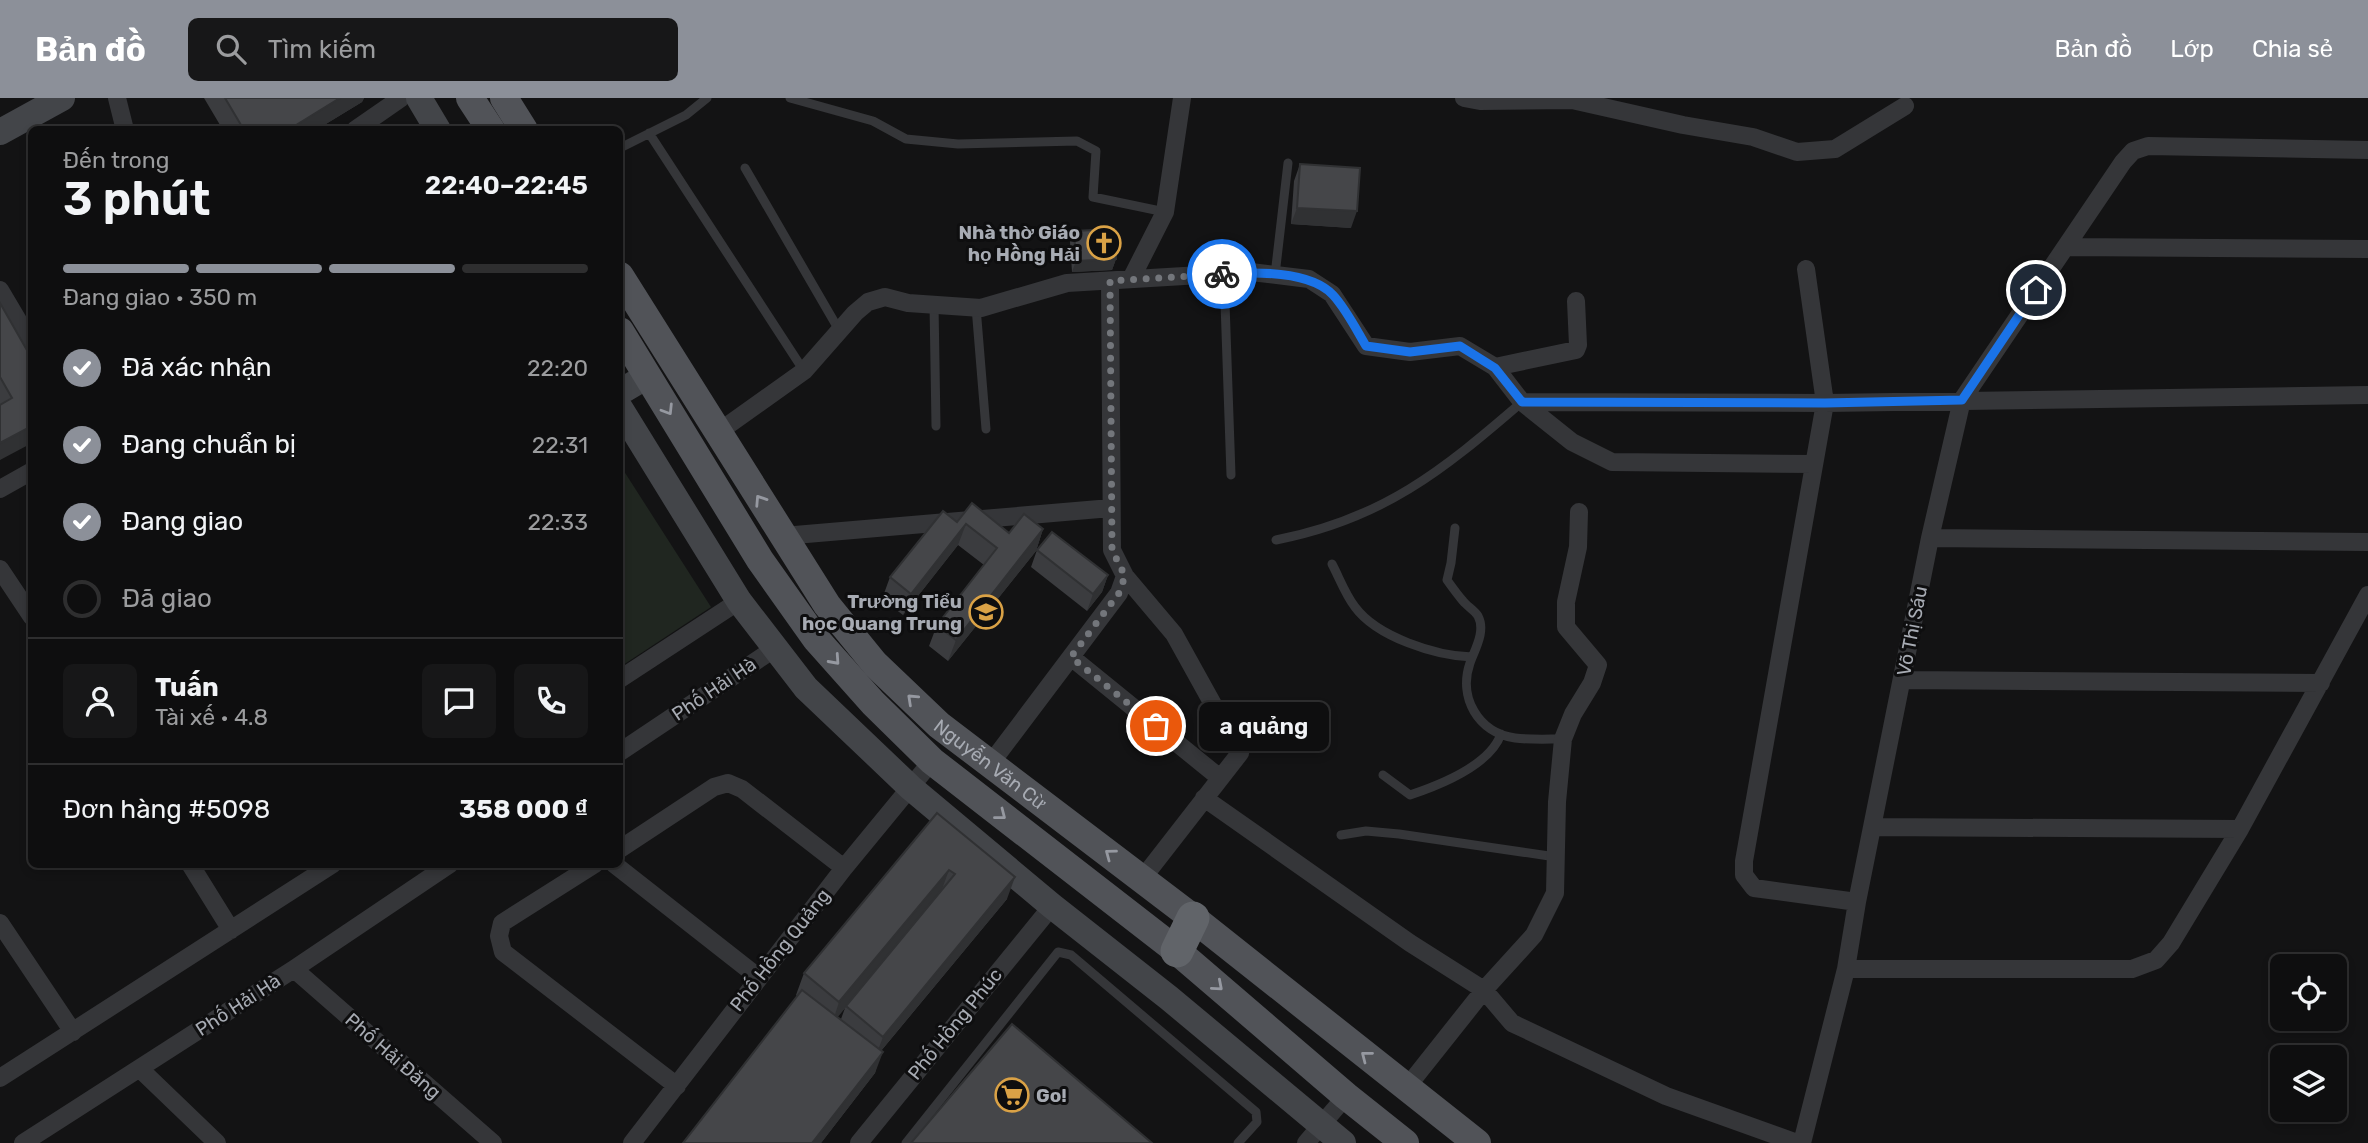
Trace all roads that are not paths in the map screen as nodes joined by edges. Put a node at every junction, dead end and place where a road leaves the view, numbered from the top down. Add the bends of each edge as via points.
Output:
1 (62, 98) edge
2 (117, 98) edge
3 (401, 98) edge
4 (419, 98) edge
5 (470, 98) edge
6 (504, 98) edge
7 (707, 98) edge
8 (790, 98) edge
9 (1182, 98) edge
10 (1464, 98) edge
11 (1898, 102) edge
12 (124, 126) edge
13 (361, 126) edge
14 (436, 126) edge
15 (488, 126) edge
16 (522, 126) edge
17 (0, 132) edge
18 (649, 133) junction
19 (623, 146) edge
20 (2368, 150) edge
21 (1287, 163) dead end
22 (745, 168) dead end
23 (1165, 212) junction
24 (2066, 247) junction
25 (2368, 249) edge
26 (1806, 269) dead end
27 (1224, 274) junction
28 (1275, 275) junction
29 (1131, 279) junction
30 (623, 281) edge
31 (1110, 281) junction
32 (0, 290) edge
33 (1576, 301) dead end
34 (934, 304) junction
35 (976, 307) junction
36 (839, 330) junction
37 (623, 336) edge
38 (28, 338) edge
39 (1495, 368) junction
40 (804, 371) junction
41 (647, 376) junction
42 (623, 390) edge
43 (2368, 395) edge
44 (1962, 400) junction
45 (1522, 402) junction
46 (1825, 403) junction
47 (623, 413) edge
48 (936, 426) dead end
49 (986, 429) dead end
50 (717, 433) junction
51 (1814, 464) junction
52 (28, 473) edge
53 (1231, 475) dead end
54 (0, 489) edge
55 (1111, 509) junction
56 (1579, 512) dead end
57 (1455, 528) dead end
58 (783, 536) junction
59 (1930, 538) junction
60 (1276, 540) dead end
61 (2368, 542) edge
62 (760, 560) junction
63 (1332, 564) dead end
64 (0, 569) edge
65 (1125, 576) junction
66 (732, 590) junction
67 (2368, 595) edge
68 (28, 611) edge
69 (775, 649) junction
70 (1071, 657) junction
71 (1472, 657) junction
72 (623, 677) edge
73 (1902, 680) junction
74 (2321, 683) junction
75 (1501, 733) junction
76 (1563, 739) junction
77 (623, 750) edge
78 (932, 761) junction
79 (991, 763) junction
80 (1383, 775) dead end
81 (1220, 778) junction
82 (911, 788) junction
83 (1204, 798) junction
84 (1872, 827) junction
85 (2239, 829) junction
86 (1342, 835) dead end
87 (623, 847) edge
88 (1558, 857) junction
89 (1067, 866) junction
90 (193, 868) edge
91 (327, 868) edge
92 (444, 868) edge
93 (589, 868) edge
94 (619, 868) edge
95 (844, 868) junction
96 (1142, 879) junction
97 (1857, 902) junction
98 (1052, 906) junction
99 (1193, 918) junction
100 (0, 923) edge
101 (232, 930) junction
102 (1080, 944) junction
103 (1177, 951) junction
104 (294, 969) junction
105 (1846, 969) junction
106 (758, 977) junction
107 (1484, 990) junction
108 (1003, 1023) junction
109 (1011, 1030) edge
110 (73, 1032) junction
111 (140, 1069) junction
112 (0, 1078) edge
113 (677, 1086) junction
114 (1407, 1087) junction
115 (1346, 1096) junction
116 (1313, 1134) edge
117 (1469, 1136) edge
118 (23, 1143) edge
119 (217, 1143) edge
120 (493, 1143) edge
121 (632, 1143) edge
122 (859, 1143) edge
123 (906, 1143) edge
124 (1238, 1143) edge
125 (1343, 1143) edge
126 (1405, 1143) edge
127 (1494, 1143) edge
128 (1800, 1143) edge

1 - 17 street
2 - 12 street
3 - 13 street
4 - 14 street
5 - 15 main road
6 - 16 main road
7 - 18 lane via 686,115
8 - 23 lane via 873,121 906,139 958,144 1077,141 1096,151 1094,197
9 - 23 street
10 - 11 street via 1572,100 1753,137 1797,152 1835,149
18 - 19 lane
18 - 40 lane
20 - 24 street, Võ Thị Sáu via 2148,146 2133,151 2123,162
21 - 28 lane
22 - 36 lane
23 - 29 street
24 - 25 street
24 - 44 street, Võ Thị Sáu
26 - 46 street
27 - 28 street
27 - 29 street
27 - 53 lane
28 - 39 street via 1308,279 1332,294 1366,346 1410,352 1460,346
29 - 31 street
30 - 50 main road, Nguyễn Văn Cừ
31 - 35 street via 1067,283
31 - 55 street
32 - 38 street
33 - 39 street via 1576,349
34 - 35 street
34 - 36 street via 885,297 868,302
34 - 48 lane
35 - 49 lane
36 - 40 street
37 - 41 main road, Nguyễn Văn Cừ
39 - 45 street
40 - 50 street
41 - 42 street
41 -> 62 main road, Nguyễn Văn Cừ
43 - 44 street
44 - 46 street
44 - 59 street, Võ Thị Sáu
45 - 46 street
45 - 51 street via 1572,442 1612,462
45 - 60 lane via 1408,492 1368,513
46 - 51 street
47 - 66 street
58 -> 50 main road, Nguyễn Văn Cừ
51 - 97 street via 1744,876 1754,888
52 - 54 street
55 - 58 street
55 - 65 street via 1112,550
56 - 76 street via 1566,627 1598,665
57 - 71 lane via 1447,580 1478,617 1480,639
79 -> 58 main road, Nguyễn Văn Cừ via 939,726 875,664 827,605
59 - 61 street
59 - 73 street, Võ Thị Sáu
62 - 66 street
62 -> 78 main road, Nguyễn Văn Cừ via 816,639
63 - 71 lane via 1355,608 1378,628 1410,645 1452,657
64 - 68 street
65 - 70 street via 1119,593
65 - 81 street via 1174,634 1240,753
66 - 69 street
66 - 72 street
67 - 74 street
69 - 77 street, Phố Hải Hà
69 - 82 street via 806,688
70 - 79 street
70 - 81 street
71 - 75 lane via 1465,683 1471,707 1484,726
73 - 74 street
73 - 84 street, Võ Thị Sáu
74 - 85 street
75 - 76 lane via 1514,738
75 - 80 lane via 1496,746 1440,785 1410,794
76 - 88 street
78 - 82 street, Phố Hồng Quảng
78 -> 89 main road, Nguyễn Văn Cừ
96 -> 79 main road, Nguyễn Văn Cừ
81 - 83 street
82 - 95 street, Phố Hồng Quảng
82 - 98 street
83 - 96 street
83 - 107 street
84 - 85 street
84 - 97 street, Võ Thị Sáu
85 - 105 street via 2171,943 2156,960 2132,969
86 - 88 lane via 1366,831 1399,834
87 - 95 street via 714,787 728,783
88 - 107 street via 1555,893 1534,935
89 - 98 street
89 - 103 main road, Nguyễn Văn Cừ
90 - 101 street
91 - 101 street
92 - 104 street, Phố Hải Hà
93 - 113 street via 502,923 503,952
94 - 106 street
95 - 106 street, Phố Hồng Quảng
96 - 99 main road, Nguyễn Văn Cừ
97 - 105 street, Võ Thị Sáu
98 - 102 street
98 - 122 street, Phố Hồng Phúc
99 - 103 highway
114 -> 99 main road, Nguyễn Văn Cừ
100 - 110 street
101 - 110 street
102 - 108 lane via 1058,952
102 - 116 street
102 - 124 lane via 1256,1112 1257,1122
103 -> 115 main road, Nguyễn Văn Cừ
104 - 111 street, Phố Hải Hà
104 - 120 street, Phố Hải Đăng
105 - 128 street, Võ Thị Sáu
106 - 113 street, Phố Hồng Quảng
107 - 114 street
107 - 128 street via 1512,1023 1666,1096
108 - 109 lane
108 - 123 lane
110 - 112 street
111 - 118 street, Phố Hải Hà
111 - 119 street
113 - 121 street, Phố Hồng Quảng
114 - 117 main road, Nguyễn Văn Cừ
115 - 116 street
115 - 126 main road, Nguyễn Văn Cừ
116 - 125 street
117 - 127 street

